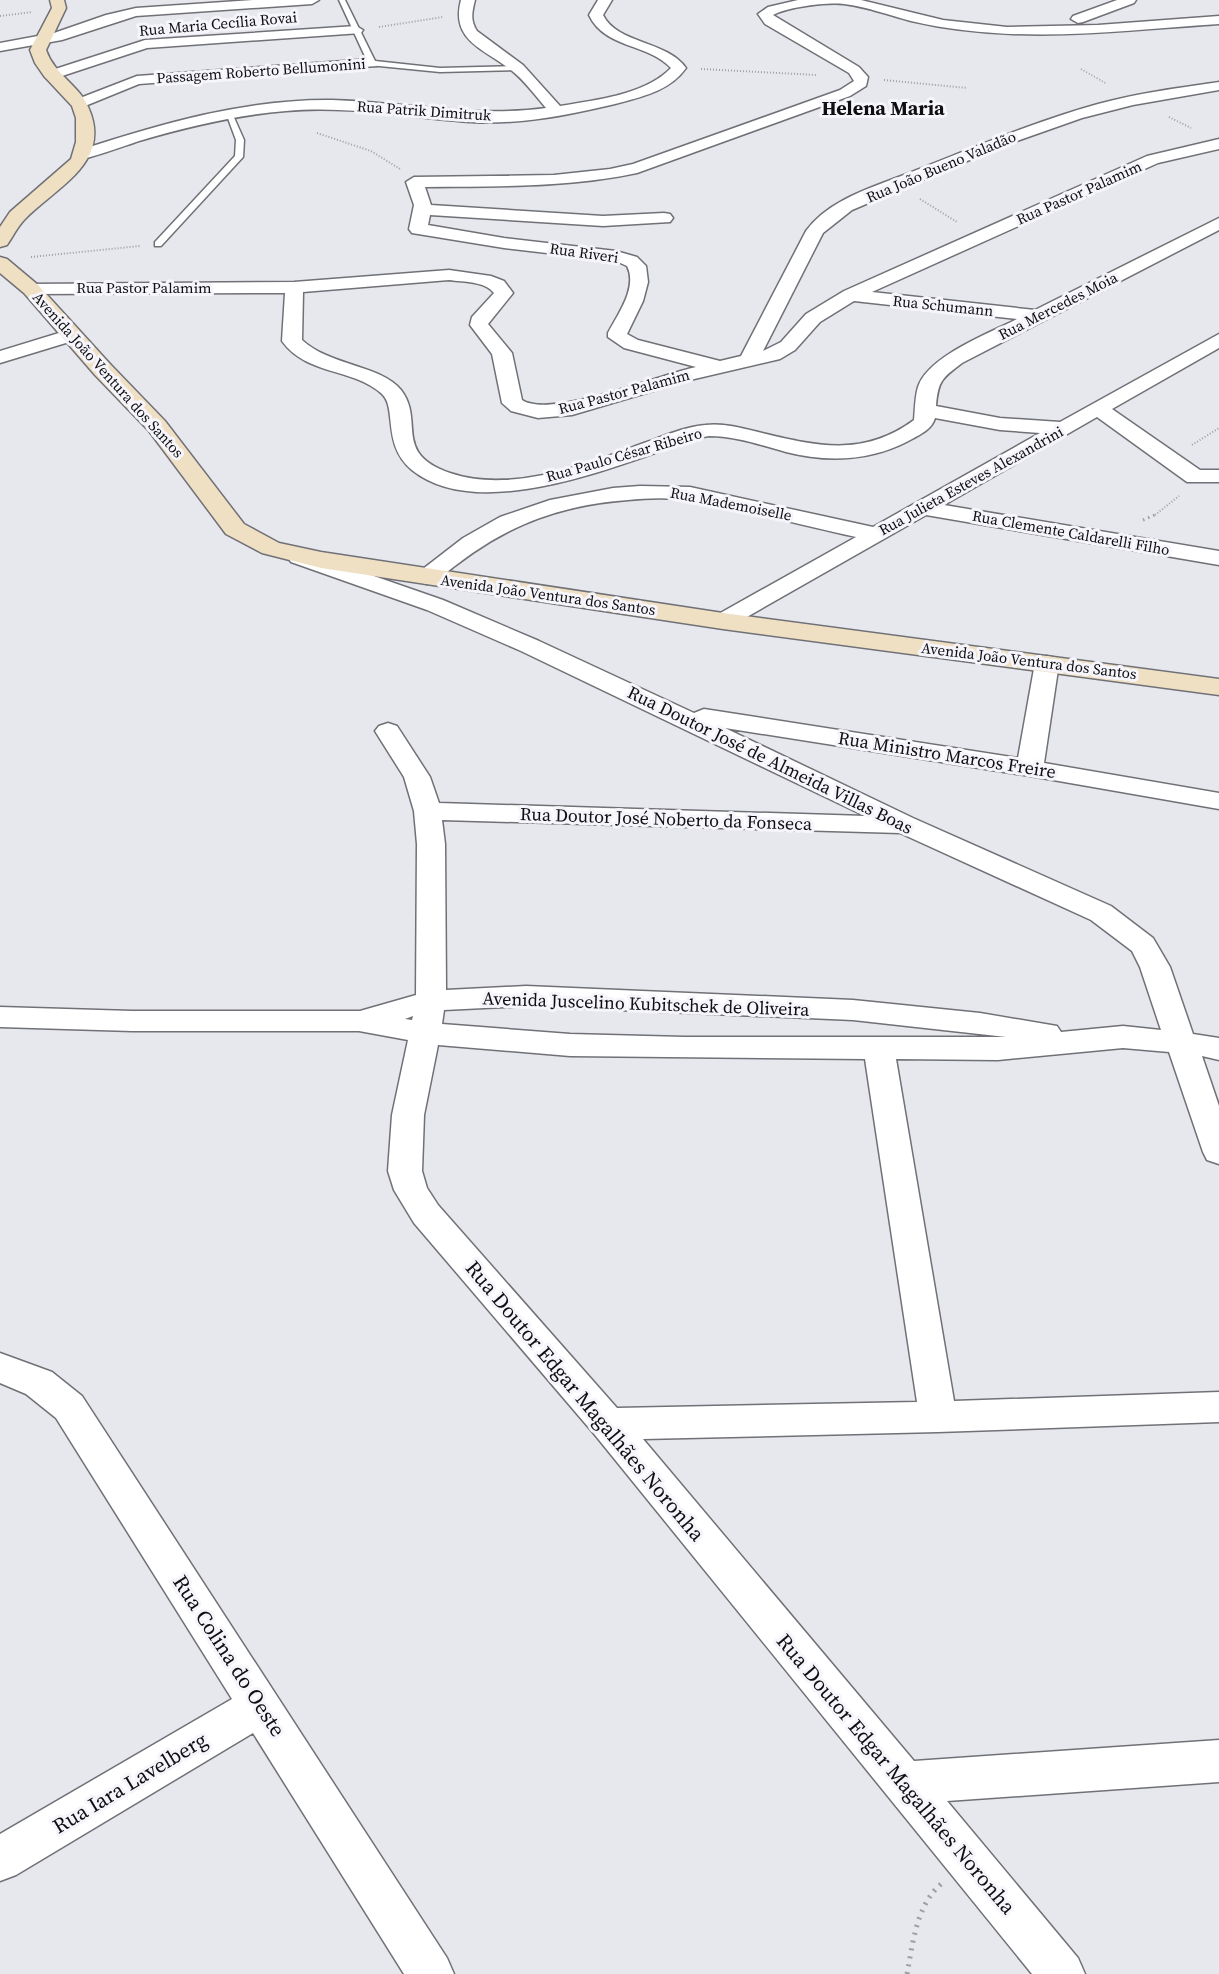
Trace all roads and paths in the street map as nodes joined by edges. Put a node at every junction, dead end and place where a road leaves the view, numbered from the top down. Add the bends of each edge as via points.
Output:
1 (57, 0) edge
2 (312, 0) edge
3 (342, 0) edge
4 (604, 0) edge
5 (842, 0) edge
6 (1081, 0) edge
7 (1129, 0) edge
8 (466, 7) edge
9 (1114, 7) junction
10 (1219, 20) edge
11 (356, 30) junction
12 (1044, 30) junction
13 (41, 40) junction
14 (0, 47) edge
15 (372, 63) junction
16 (518, 68) junction
17 (51, 75) junction
18 (1219, 86) edge
19 (1134, 100) junction
20 (80, 103) junction
21 (556, 111) junction
22 (229, 115) junction
23 (1198, 131) dead end
24 (317, 133) dead end
25 (1219, 144) edge
26 (83, 154) junction
27 (414, 182) junction
28 (892, 186) junction
29 (424, 210) junction
30 (664, 218) dead end
31 (1219, 223) edge
32 (979, 238) junction
33 (0, 241) edge
34 (158, 244) joint
35 (11, 261) edge
36 (294, 287) junction
37 (31, 289) junction
38 (850, 295) junction
39 (1037, 316) junction
40 (72, 335) junction
41 (1219, 340) edge
42 (0, 357) edge
43 (748, 362) junction
44 (721, 367) junction
45 (1099, 410) junction
46 (927, 411) junction
47 (1065, 428) junction
48 (1219, 476) edge
49 (1195, 477) junction
50 (922, 508) junction
51 (875, 534) junction
52 (1105, 538) junction
53 (290, 554) junction
54 (1219, 558) edge
55 (427, 577) junction
56 (723, 621) junction
57 (1047, 663) junction
58 (1219, 687) edge
59 (674, 713) junction
60 (388, 731) dead end
61 (1030, 768) junction
62 (1219, 801) edge
63 (428, 811) junction
64 (903, 825) junction
65 (0, 1017) edge
66 (428, 1017) junction
67 (1094, 1041) junction
68 (1181, 1042) junction
69 (879, 1048) junction
70 (1219, 1049) edge
71 (1219, 1152) edge
72 (0, 1368) edge
73 (1219, 1407) edge
74 (938, 1417) junction
75 (608, 1424) junction
76 (260, 1706) junction
77 (1219, 1761) edge
78 (903, 1783) junction
79 (0, 1859) edge
80 (985, 1880) junction
81 (431, 1974) edge
82 (907, 1974) edge
83 (1062, 1974) edge

1 - 13 main road via 56,16
2 - 13 street via 136,12
3 - 11 lane
4 - 21 street, Rua Patrik Dimitruk via 596,15 604,27 668,57 679,68 671,78 630,95
5 - 12 street via 964,27
5 - 27 street via 765,14 770,21 854,70 861,82 845,93 615,174 540,180
6 - 9 street
7 - 9 street
8 - 11 path
8 - 16 street via 466,23 485,49
9 - 12 street
10 - 12 street
11 - 15 lane
11 - 17 street, Rua Maria Cecília Rovai via 145,44
13 - 14 street
13 - 17 main road via 40,58
15 - 16 lane, Passagem Roberto Bellumonini via 440,70
15 - 20 street, Passagem Roberto Bellumonini via 137,80
16 - 21 street
17 - 20 main road
18 - 19 street, Rua João Bueno Valadão
19 - 23 path
19 - 28 street, Rua João Bueno Valadão via 1027,131
20 - 26 main road
21 - 22 street, Rua Patrik Dimitruk via 473,117 312,105
22 - 26 street, Rua Patrik Dimitruk via 169,126
22 - 34 lane via 240,137 239,157
24 - 27 path via 390,159
25 - 32 street, Rua Pastor Palamim via 1153,159
26 - 33 main road via 17,216
27 - 29 street
28 - 32 path via 936,207
28 - 43 street, Rua João Bueno Valadão via 820,225
29 - 30 street via 603,221
29 - 44 street, Rua Riveri via 418,229 627,259 638,267 640,280 618,337 641,347
31 - 39 street, Rua Mercedes Moia
32 - 38 street, Rua Pastor Palamim
34 - 35 path
35 - 37 main road, Avenida João Ventura dos Santos
36 - 37 street, Rua Pastor Palamim
36 - 44 street, Rua Pastor Palamim via 428,275 468,277 498,285 504,293 479,325 502,353 512,402 527,410 572,409
36 - 46 street, Rua Paulo César Ribeiro via 292,341 314,359 389,388 401,408 401,434 411,460 448,480 502,485 531,482 610,462 703,430 730,432 806,451 843,452 901,438 924,422
37 - 40 main road, Avenida João Ventura dos Santos
38 - 39 street, Rua Schumann
38 - 43 street, Rua Pastor Palamim via 813,318 781,351
39 - 46 street, Rua Mercedes Moia via 937,373 928,386
40 - 42 street
40 - 53 main road, Avenida João Ventura dos Santos via 157,426 235,529
41 - 45 street, Rua Julieta Esteves Alexandrini
43 - 44 street, Rua Pastor Palamim
45 - 47 street, Rua Julieta Esteves Alexandrini
45 - 49 street
46 - 47 street via 1000,424
47 - 50 street, Rua Julieta Esteves Alexandrini
48 - 49 street
49 - 52 path via 1178,498 1154,516
50 - 51 street, Rua Julieta Esteves Alexandrini
50 - 52 street, Rua Clemente Caldarelli Filho
51 - 55 street, Rua Mademoiselle via 690,494 621,492 508,521 460,550
51 - 56 street, Rua Julieta Esteves Alexandrini
52 - 54 street, Rua Clemente Caldarelli Filho
53 - 55 main road, Avenida João Ventura dos Santos
53 - 59 street, Rua Doutor José de Almeida Villas Boas via 435,605
55 - 56 main road, Avenida João Ventura dos Santos
56 - 57 main road, Avenida João Ventura dos Santos
57 - 58 main road, Avenida João Ventura dos Santos
57 - 61 street
59 - 61 street, Rua Ministro Marcos Freire
59 - 64 street, Rua Doutor José de Almeida Villas Boas
60 - 63 street, Rua Doutor Edgar Magalhães Noronha via 417,777
61 - 62 street, Rua Ministro Marcos Freire
63 - 64 street, Rua Doutor José Noberto da Fonseca
63 - 66 street, Rua Doutor Edgar Magalhães Noronha
64 - 68 street, Rua Doutor José de Almeida Villas Boas via 1101,912 1127,930 1143,945 1155,967
65 - 66 street, Avenida Juscelino Kubitschek de Oliveira via 359,1021
66 - 67 street, Avenida Juscelino Kubitschek de Oliveira via 526,996 853,1010 980,1023
66 - 69 street, Avenida Juscelino Kubitschek de Oliveira via 570,1045
66 - 75 street, Rua Doutor Edgar Magalhães Noronha via 408,1115 405,1171 411,1190 426,1214
67 - 68 street, Avenida Juscelino Kubitschek de Oliveira via 1123,1037
67 - 69 street, Avenida Juscelino Kubitschek de Oliveira via 998,1049
68 - 70 street, Avenida Juscelino Kubitschek de Oliveira
68 - 71 street, Rua Doutor José de Almeida Villas Boas
69 - 74 street
72 - 76 street, Rua Colina do Oeste via 39,1383 69,1407
73 - 74 street
74 - 75 street
75 - 78 street, Rua Doutor Edgar Magalhães Noronha
76 - 79 street, Rua Iara Lavelberg
76 - 81 street, Rua Colina do Oeste
77 - 78 street
78 - 80 street, Rua Doutor Edgar Magalhães Noronha
80 - 82 path via 951,1878 931,1890 920,1917
80 - 83 street, Rua Doutor Edgar Magalhães Noronha

